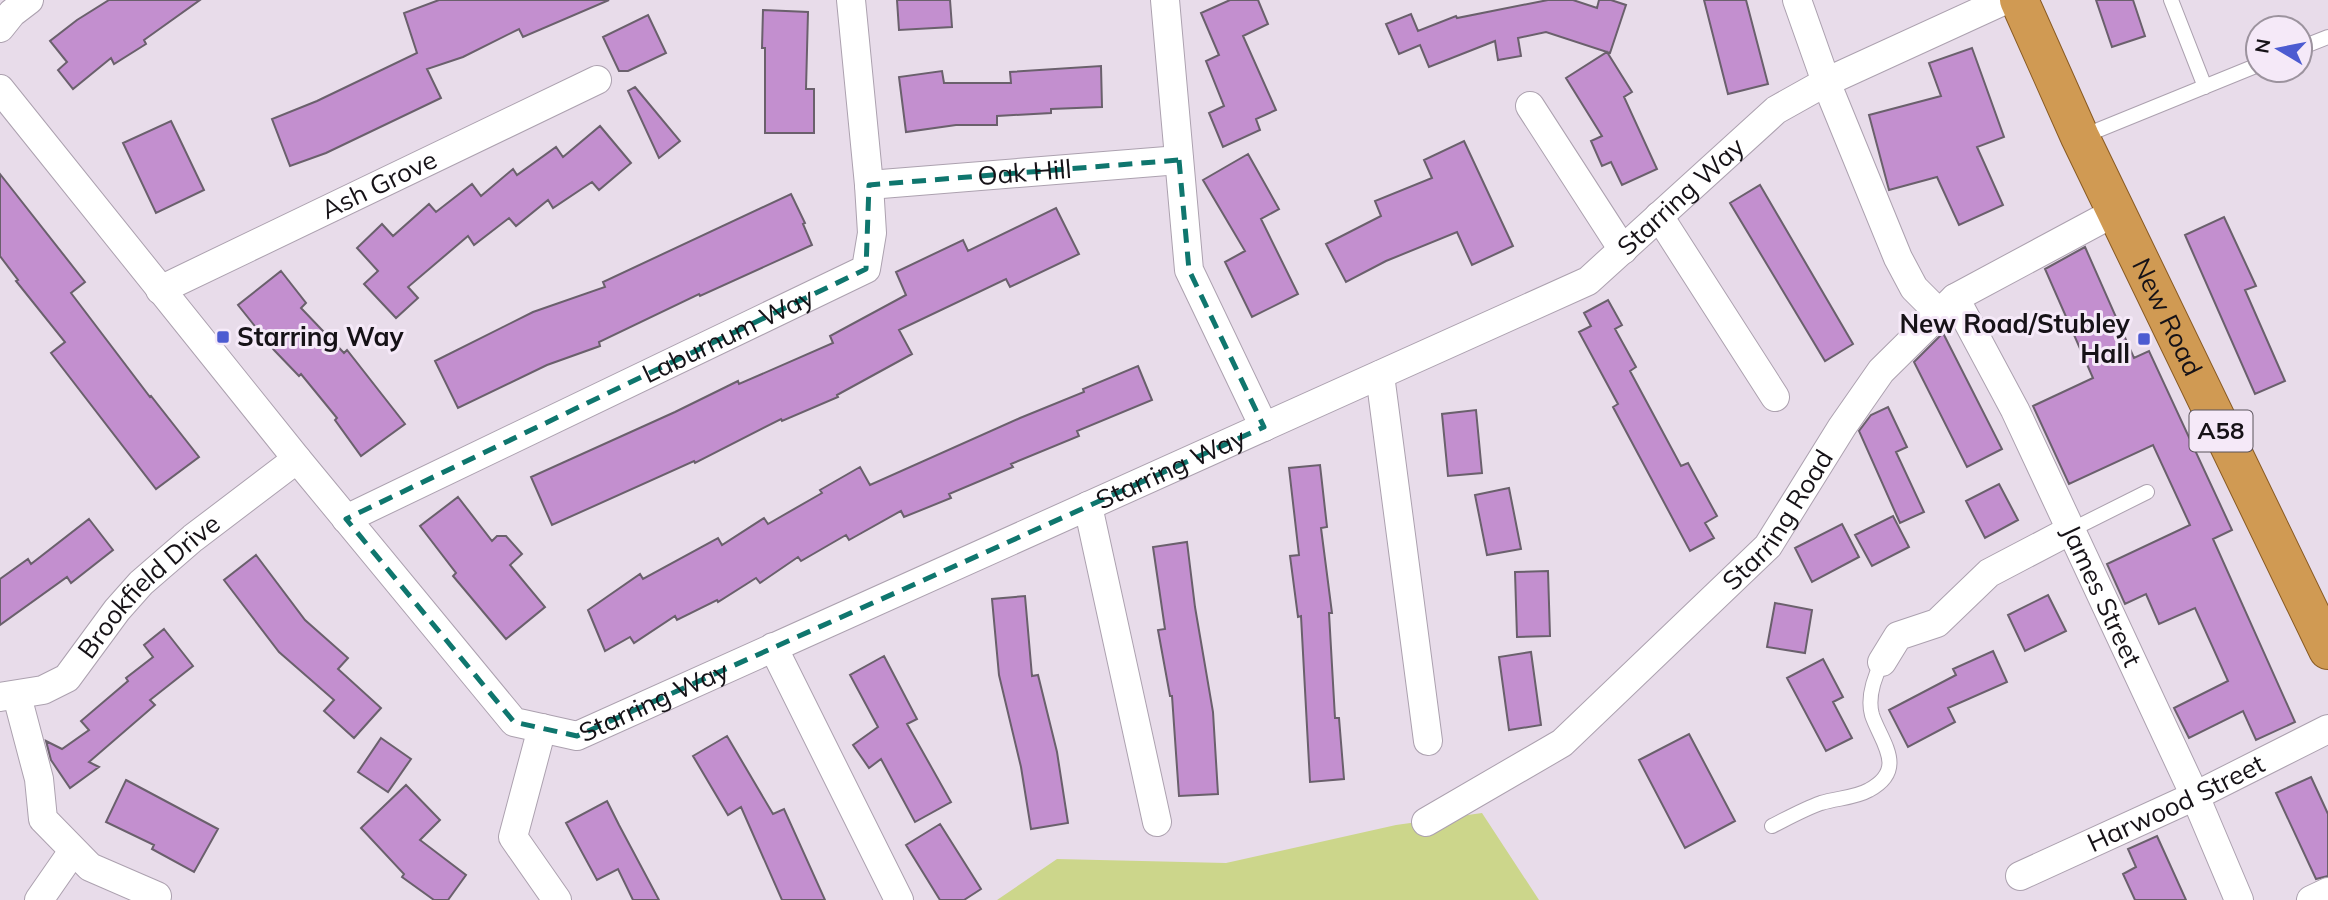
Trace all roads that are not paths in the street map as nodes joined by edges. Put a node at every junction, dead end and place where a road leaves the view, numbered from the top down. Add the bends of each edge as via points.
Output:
1 (29, 0) edge
2 (851, 0) edge
3 (1165, 0) edge
4 (1797, 0) edge
5 (2005, 0) edge
6 (2019, 0) edge
7 (2171, 0) edge
8 (0, 27) edge
9 (2244, 71) edge
10 (597, 80) dead end
11 (1826, 82) junction
12 (2205, 87) junction
13 (0, 89) edge
14 (1530, 106) dead end
15 (2080, 137) junction
16 (1179, 160) junction
17 (869, 186) junction
18 (2117, 211) junction
19 (1659, 216) junction
20 (1623, 250) junction
21 (160, 290) junction
22 (1947, 305) junction
23 (1380, 374) junction
24 (1775, 397) dead end
25 (1265, 427) junction
26 (297, 459) junction
27 (2147, 492) dead end
28 (1088, 506) junction
29 (346, 519) junction
30 (2071, 530) junction
31 (2325, 634) edge
32 (773, 648) junction
33 (1882, 662) joint
34 (8, 696) edge
35 (542, 729) junction
36 (2328, 729) edge
37 (1428, 741) dead end
38 (2195, 796) junction
39 (1157, 822) dead end
40 (1426, 822) dead end
41 (1772, 826) dead end
42 (73, 850) junction
43 (2020, 876) dead end
44 (2328, 892) edge
45 (158, 895) dead end
46 (39, 900) edge
47 (557, 900) edge
48 (900, 900) edge
49 (2239, 900) edge
50 (2311, 900) edge

1 - 8 street
2 - 17 street, Laburnum Way
3 - 16 street, Starring Way
4 - 11 street, James Street
5 - 11 street, Starring Way
6 - 15 highway, A58
7 - 12 lane
9 - 12 lane
10 - 21 street, Ash Grove
11 - 19 street, Starring Way via 1776,110
11 - 22 street, James Street via 1914,288
12 - 15 lane
13 - 21 street, Starring Way
14 - 20 street
15 - 18 highway, A58
16 - 17 street, Oak Hill
16 - 25 street, Starring Way via 1189,270
17 - 29 street, Laburnum Way via 872,233 866,270
18 - 22 street, Starring Road
18 - 31 highway, New Road / A58
19 - 20 street, Starring Way
19 - 24 street
20 - 23 street, Starring Way via 1588,281
21 - 26 street, Starring Way
22 - 30 street, James Street via 2015,410
22 - 40 street, Starring Road via 1881,372 1768,545 1562,743
23 - 25 street, Starring Way
23 - 37 street
25 - 28 street, Starring Way
26 - 29 street, Starring Way
26 - 34 street, Brookfield Drive via 193,537 141,583 68,678 43,690
27 - 30 lane
28 - 32 street, Starring Way
28 - 39 street
29 - 35 street, Starring Way via 513,722
30 - 33 street via 1989,573 1937,623 1898,636
30 - 38 street, James Street
32 - 35 street, Starring Way via 577,736
32 - 48 street
33 - 41 lane via 1871,700 1872,715 1889,751 1881,781 1861,794 1819,804
34 - 42 street via 39,779 43,819
35 - 47 street via 513,837
36 - 38 street, Harwood Street
38 - 43 street, Harwood Street
38 - 49 street, James Street
42 - 45 street via 90,867
42 - 46 street
44 - 50 street

